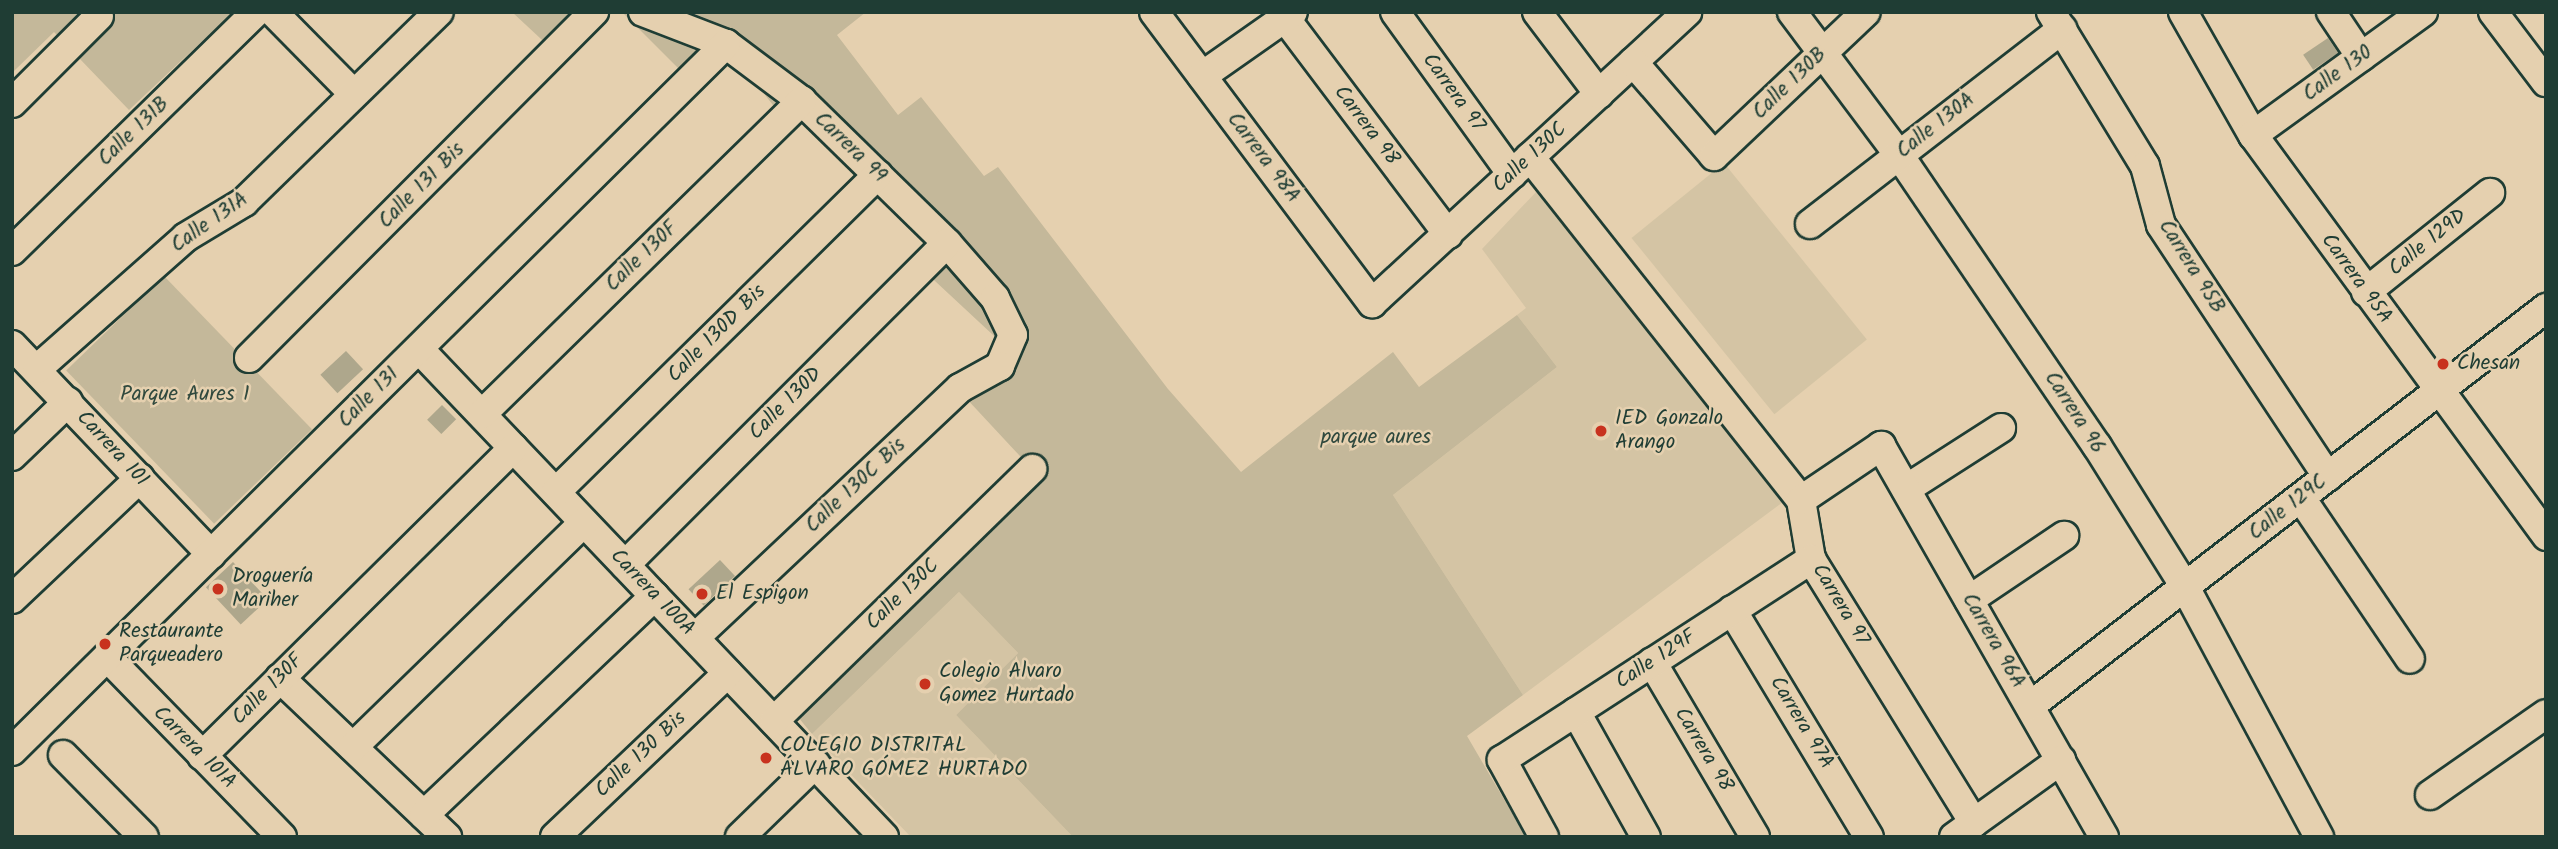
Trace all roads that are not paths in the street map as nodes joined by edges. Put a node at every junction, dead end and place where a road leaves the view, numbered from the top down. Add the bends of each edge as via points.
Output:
1 (256, 12) edge
2 (273, 12) edge
3 (594, 12) edge
4 (643, 12) edge
5 (1154, 12) edge
6 (1395, 12) edge
7 (1537, 12) edge
8 (1792, 12) edge
9 (1866, 12) edge
10 (2183, 12) edge
11 (2331, 12) edge
12 (2423, 12) edge
13 (2493, 12) edge
14 (436, 13) edge
15 (1289, 15) edge
16 (1678, 15) edge
17 (99, 16) dead end
18 (2056, 20) edge
19 (726, 44) junction
20 (1823, 53) junction
21 (2361, 57) junction
22 (1633, 62) junction
23 (1202, 76) junction
24 (2546, 82) edge
25 (354, 94) junction
26 (1599, 94) junction
27 (802, 101) junction
28 (12, 103) edge
29 (2253, 135) junction
30 (1899, 155) junction
31 (1521, 165) junction
32 (877, 175) junction
33 (2490, 193) dead end
34 (1810, 224) dead end
35 (1448, 234) junction
36 (947, 243) junction
37 (12, 251) edge
38 (2366, 292) junction
39 (1373, 303) joint
40 (2546, 308) edge
41 (1013, 335) joint
42 (12, 345) edge
43 (419, 349) junction
44 (249, 358) dead end
45 (37, 369) junction
46 (2438, 393) junction
47 (68, 402) junction
48 (482, 414) junction
49 (2001, 428) dead end
50 (513, 447) junction
51 (12, 456) edge
52 (1032, 470) dead end
53 (2328, 477) junction
54 (140, 478) junction
55 (1906, 489) junction
56 (556, 492) junction
57 (2301, 498) junction
58 (1801, 500) junction
59 (584, 522) junction
60 (2064, 536) dead end
61 (2546, 536) edge
62 (211, 554) junction
63 (1811, 559) junction
64 (625, 565) junction
65 (2185, 587) junction
66 (655, 596) junction
67 (12, 599) edge
68 (1969, 600) junction
69 (1732, 610) junction
70 (695, 638) junction
71 (107, 657) junction
72 (2410, 659) dead end
73 (1652, 663) junction
74 (728, 673) junction
75 (280, 678) junction
76 (2030, 706) junction
77 (1576, 712) junction
78 (2546, 714) edge
79 (774, 721) junction
80 (354, 747) junction
81 (12, 751) edge
82 (63, 754) dead end
83 (201, 756) junction
84 (2061, 760) junction
85 (815, 764) junction
86 (2430, 795) dead end
87 (424, 815) junction
88 (1964, 830) edge
89 (144, 837) edge
90 (282, 837) edge
91 (447, 837) edge
92 (555, 837) edge
93 (740, 837) edge
94 (884, 837) edge
95 (1544, 837) edge
96 (1646, 837) edge
97 (1755, 837) edge
98 (1869, 837) edge
99 (2104, 837) edge
100 (2319, 837) edge

1 - 37 street, Calle 131B
2 - 25 street
3 - 44 street, Calle 131 Bis
4 - 19 street, Carrera 99
5 - 23 street, Carrera 98A
6 - 31 street, Carrera 97
7 - 26 street
8 - 20 street, Carrera 96
9 - 20 street, Calle 130B
10 - 29 street, Carrera 95A
11 - 21 street
12 - 21 street, Calle 130
13 - 24 street
14 - 25 street, Calle 131A
15 - 23 street
15 - 35 street, Carrera 98
16 - 22 street, Calle 130C
17 - 28 street
18 - 30 street, Calle 130A
18 - 53 street, Carrera 95B via 2145,166 2161,225
19 - 27 street, Carrera 99
19 - 43 street, Calle 131
20 - 22 street, Calle 130B via 1714,156
20 - 30 street, Carrera 96
21 - 29 street, Calle 130
22 - 26 street, Calle 130C
23 - 39 street, Carrera 98A
25 - 45 street, Calle 131A via 244,202 186,237
26 - 31 street, Calle 130C
27 - 32 street, Carrera 99
27 - 48 street, Calle 130F
29 - 38 street, Carrera 95A
30 - 34 street, Calle 130A
30 - 65 street, Carrera 96 via 2012,318
31 - 35 street, Calle 130C
31 - 58 street, Carrera 97
32 - 36 street, Carrera 99
32 - 56 street, Calle 130D Bis
33 - 38 street, Calle 129D
35 - 39 street, Calle 130C
36 - 41 street, Carrera 99 via 995,298
36 - 64 street, Calle 130D
38 - 46 street, Carrera 95A
40 - 46 street, Calle 129C
41 - 70 street, Calle 130C Bis via 1000,366 960,388
42 - 45 street, Carrera 101
43 - 48 street, Carrera 100A
43 - 62 street, Calle 131
45 - 47 street, Carrera 101
46 - 53 street, Calle 129C
46 - 61 street, Carrera 95A
47 - 51 street
47 - 54 street, Carrera 101
48 - 50 street, Carrera 100A
49 - 55 street
50 - 56 street, Carrera 100A
50 - 75 street, Calle 130F
52 - 79 street, Calle 130C
53 - 57 street, Calle 129C
54 - 62 street, Carrera 101
54 - 67 street
55 - 58 street, Carrera 96A via 1881,446
55 - 68 street, Carrera 96A
56 - 59 street, Carrera 100A
57 - 65 street, Calle 129C
57 - 72 street
58 - 63 street, Carrera 97
59 - 64 street, Carrera 100A
59 - 80 street
60 - 68 street
62 - 71 street, Calle 131
63 - 69 street, Calle 129F
63 - 88 street, Carrera 97
64 - 66 street, Carrera 100A
65 - 76 street, Calle 129C
65 - 100 street, Carrera 96
66 - 70 street, Carrera 100A
66 - 87 street
68 - 76 street, Carrera 96A
69 - 73 street, Calle 129F
69 - 98 street, Carrera 97A
70 - 74 street, Carrera 100A
71 - 81 street, Calle 131
71 - 83 street, Carrera 101A
73 - 77 street, Calle 129F
73 - 97 street, Carrera 98
74 - 79 street, Carrera 100A
74 - 92 street, Calle 130 Bis
75 - 80 street
75 - 83 street, Calle 130F
76 - 84 street, Carrera 96A
77 - 95 street, Calle 129F via 1502,760
77 - 96 street
78 - 86 street
79 - 85 street, Carrera 100A
80 - 87 street
82 - 89 street
83 - 90 street, Carrera 101A
84 - 88 street
84 - 99 street, Carrera 96A
85 - 93 street
85 - 94 street, Carrera 100A
87 - 91 street

